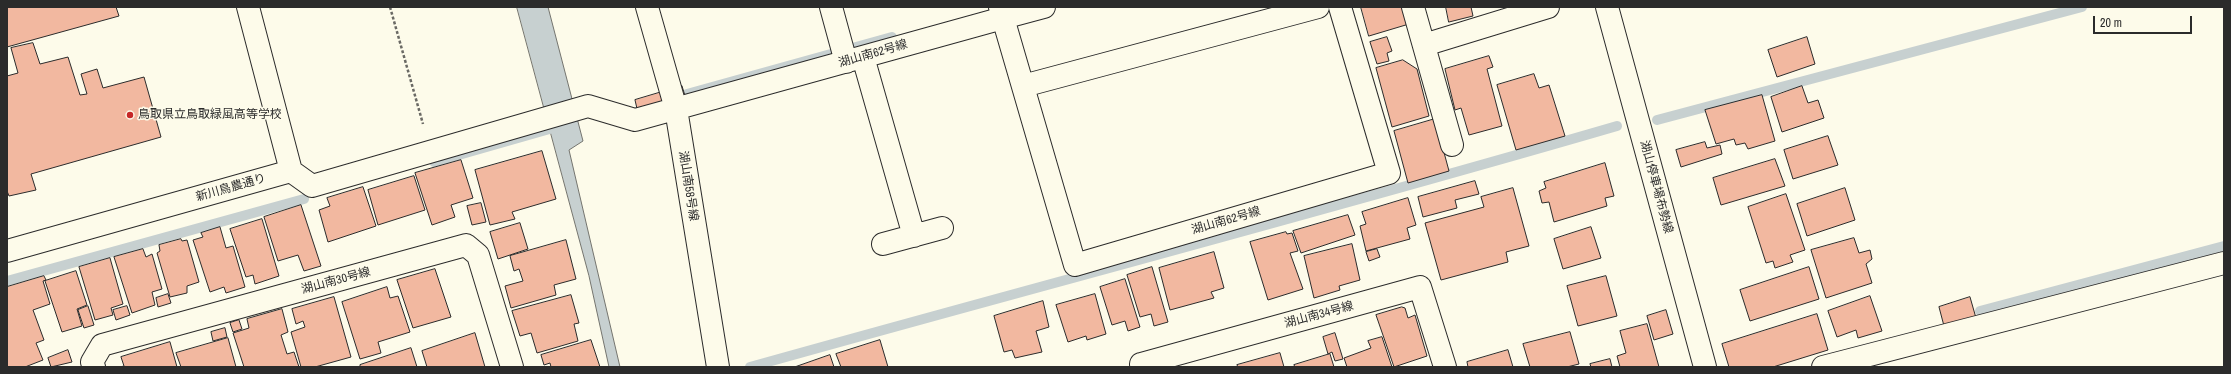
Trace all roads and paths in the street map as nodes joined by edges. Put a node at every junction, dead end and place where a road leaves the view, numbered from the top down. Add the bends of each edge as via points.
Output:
1 (248, 7) edge
2 (390, 7) edge
3 (647, 7) edge
4 (831, 7) edge
5 (1044, 7) edge
6 (1318, 7) edge
7 (1340, 7) edge
8 (1413, 7) edge
9 (1548, 7) edge
10 (1607, 7) edge
11 (1002, 13) edge
12 (1424, 45) junction
13 (855, 59) junction
14 (1022, 86) junction
15 (676, 109) junction
16 (1452, 145) dead end
17 (431, 152) junction
18 (291, 171) junction
19 (942, 228) dead end
20 (914, 236) junction
21 (883, 244) dead end
22 (7, 251) edge
23 (2224, 264) edge
24 (1137, 366) edge
25 (94, 367) edge
26 (512, 367) edge
27 (718, 367) edge
28 (1445, 367) edge
29 (1705, 367) edge
30 (1823, 367) edge

1 - 18 street
2 - 17 path
3 - 15 street, 湖山南58号線
4 - 13 street
5 - 11 street
6 - 14 street
7 - 14 street, 湖山南62号線 via 1389,173 1075,265
8 - 12 street
9 - 12 street
10 - 29 street, 湖山停車場布勢線
11 - 13 street, 湖山南62号線
11 - 14 street, 湖山南62号線
12 - 16 street
13 - 15 street, 湖山南62号線
13 - 20 street
15 - 17 street, 湖山南62号線 via 635,120 588,106
15 - 27 street, 湖山南58号線
17 - 18 street, 湖山南62号線 via 312,186
18 - 22 street, 新川鳥農通り
19 - 20 street
20 - 21 street
23 - 30 street
24 - 28 street, 湖山南34号線 via 1420,287
25 - 26 street, 湖山南30号線 via 92,362 102,345 466,245 478,255

